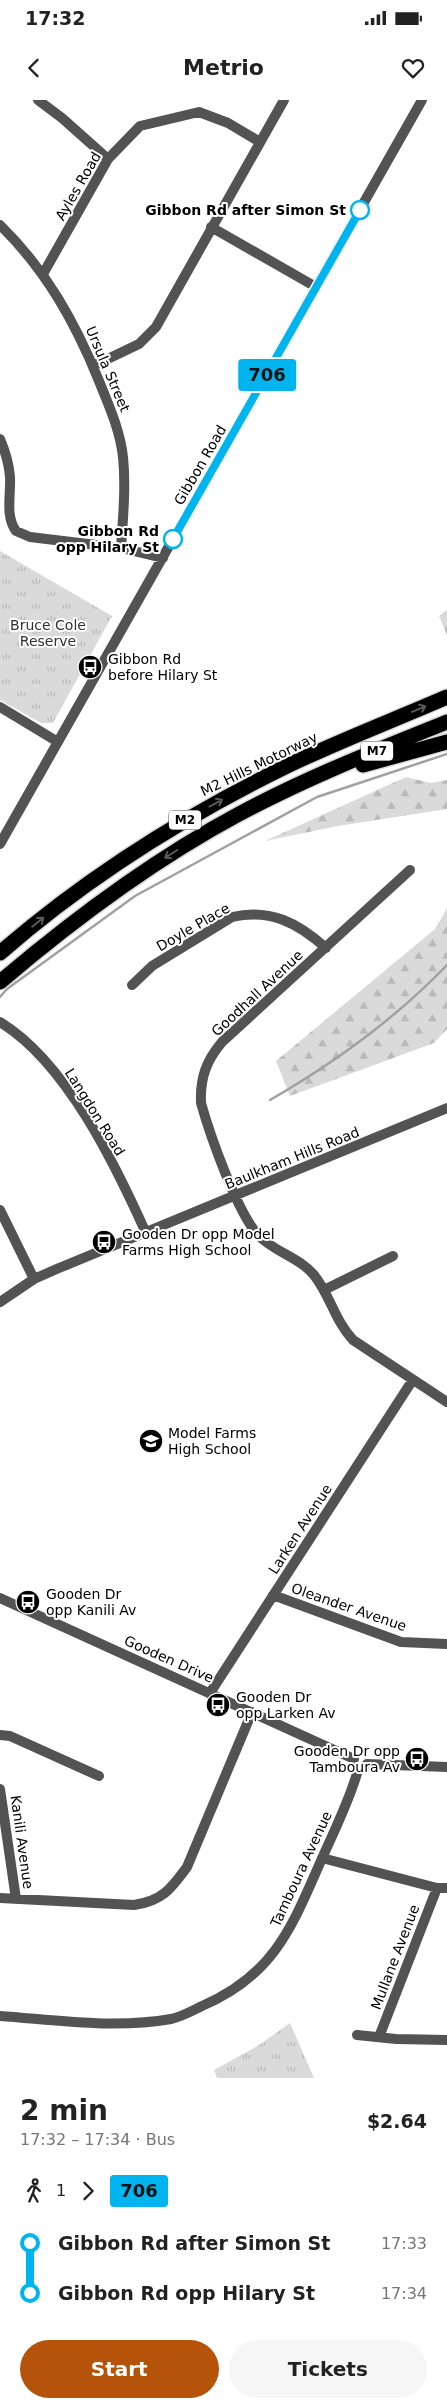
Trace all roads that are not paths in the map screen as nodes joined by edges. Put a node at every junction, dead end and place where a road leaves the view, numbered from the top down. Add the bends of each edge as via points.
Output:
1 (38, 100) edge
2 (284, 100) edge
3 (422, 100) edge
4 (260, 142) junction
5 (108, 159) junction
6 (0, 225) edge
7 (211, 227) junction
8 (44, 274) junction
9 (316, 287) junction
10 (93, 366) junction
11 (0, 439) edge
12 (121, 548) junction
13 (163, 558) junction
14 (447, 698) edge
15 (0, 707) edge
16 (447, 722) edge
17 (58, 742) junction
18 (447, 742) edge
19 (306, 781) junction
20 (0, 844) edge
21 (410, 870) dead end
22 (326, 948) junction
23 (0, 953) edge
24 (0, 982) edge
25 (132, 986) dead end
26 (0, 1022) edge
27 (447, 1108) edge
28 (236, 1196) junction
29 (0, 1210) edge
30 (146, 1233) junction
31 (393, 1256) dead end
32 (34, 1279) junction
33 (324, 1290) junction
34 (0, 1302) edge
35 (412, 1381) junction
36 (447, 1402) edge
37 (273, 1595) junction
38 (0, 1598) edge
39 (447, 1644) edge
40 (210, 1693) junction
41 (252, 1712) junction
42 (0, 1735) edge
43 (447, 1766) edge
44 (362, 1767) junction
45 (99, 1776) dead end
46 (0, 1788) edge
47 (322, 1858) junction
48 (442, 1888) edge
49 (0, 1898) edge
50 (16, 1899) junction
51 (0, 2016) edge
52 (357, 2035) dead end
53 (379, 2037) junction
54 (447, 2040) edge

1 - 5 street
2 - 4 street
3 - 9 street, Gibbon Road
4 - 5 street, Ayles Road via 228,123 199,112 140,126
4 - 7 street
5 - 8 street, Ayles Road
6 - 8 street, Ursula Street
7 - 9 street
7 - 10 street via 156,327 139,344
8 - 10 street, Ursula Street via 72,320
9 - 13 street, Gibbon Road
10 - 12 street, Ursula Street via 117,429 123,457
11 - 12 street via 6,452 10,476 10,518 16,531 30,537
12 - 13 street
13 - 17 street, Gibbon Road
23 -> 14 highway, M2 Hills Motorway / M2 via 124,858 194,815 288,766
15 - 17 street
16 - 19 highway, M7
17 - 20 street, Gibbon Road
18 - 19 highway, M2
19 -> 24 highway, M2 via 238,814 171,854 81,916
21 - 22 street, Goodhall Avenue
22 - 25 street, Doyle Place via 292,922 274,916 246,914 232,917 152,966
22 - 28 street, Goodhall Avenue via 222,1042 204,1069 201,1103
26 - 30 street, Langdon Road via 36,1052 76,1103 109,1158
27 - 28 street, Baulkham Hills Road
28 - 30 street, Baulkham Hills Road
28 - 33 street, Goodhall Avenue via 260,1237 302,1263
29 - 32 street
30 - 32 street
31 - 33 street
32 - 34 street
33 - 35 street, Goodhall Avenue via 338,1321 354,1340
35 - 36 street, Goodhall Avenue
35 - 37 street, Larken Avenue
37 - 39 street, Oleander Avenue via 401,1642
37 - 40 street, Larken Avenue
38 - 40 street, Gooden Drive
40 - 41 street, Gooden Drive
41 - 44 street, Gooden Drive via 354,1759 363,1757
41 - 50 street via 187,1867 163,1895 150,1903 134,1905
42 - 45 street via 10,1736
43 - 44 street
44 - 47 street, Tamboura Avenue
46 - 50 street, Kanili Avenue
47 - 48 street
47 - 51 street, Tamboura Avenue via 284,1938 264,1966 228,1995 173,2019 152,2022 127,2024
48 - 53 street, Mullane Avenue
49 - 50 street
52 - 53 street
53 - 54 street

